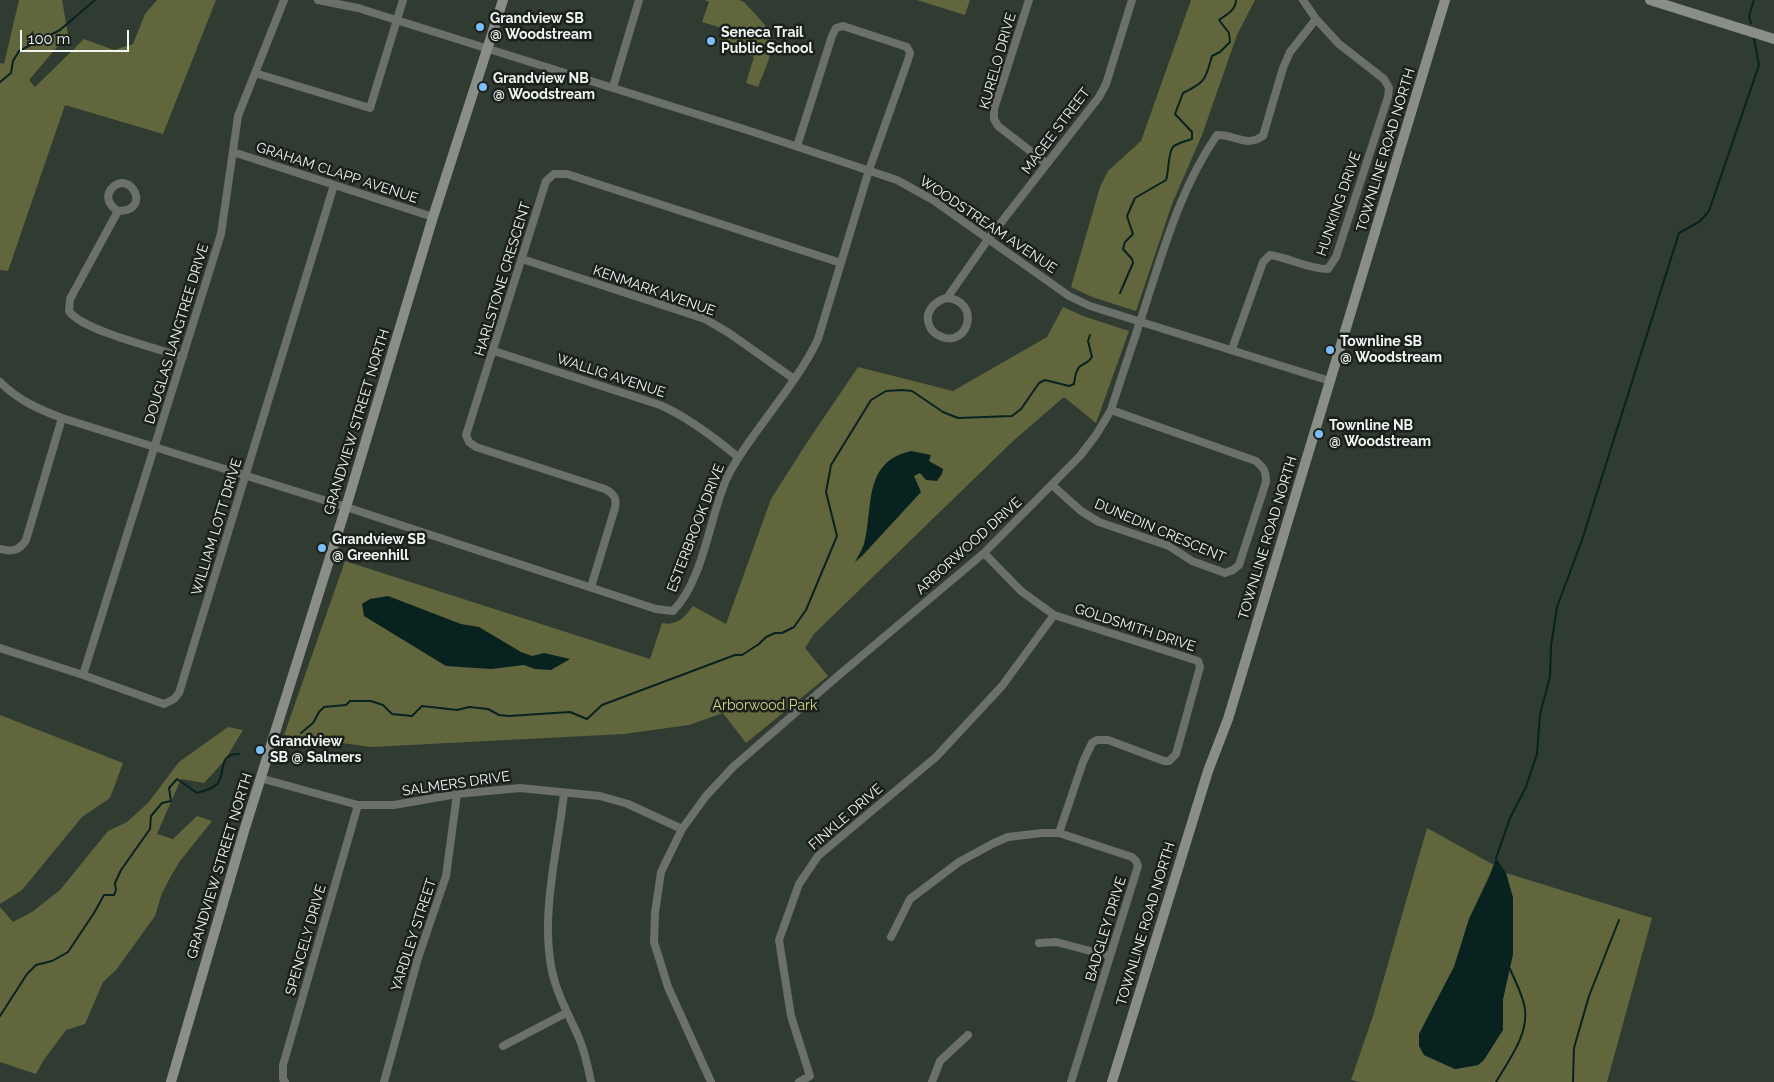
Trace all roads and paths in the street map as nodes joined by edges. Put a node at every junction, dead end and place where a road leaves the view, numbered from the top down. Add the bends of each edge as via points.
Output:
1 (284, 0) edge
2 (318, 0) edge
3 (403, 0) edge
4 (503, 0) edge
5 (639, 0) edge
6 (1030, 0) edge
7 (1132, 0) edge
8 (1303, 0) edge
9 (1445, 0) edge
10 (1650, 0) edge
11 (1316, 19) junction
12 (397, 20) junction
13 (1774, 39) edge
14 (487, 48) junction
15 (255, 73) junction
16 (613, 87) junction
17 (797, 146) junction
18 (233, 152) junction
19 (1047, 164) junction
20 (869, 170) junction
21 (334, 185) junction
22 (118, 211) dead end
23 (433, 217) junction
24 (989, 238) junction
25 (522, 259) junction
26 (841, 262) junction
27 (947, 298) junction
28 (1140, 321) junction
29 (1232, 349) junction
30 (494, 351) junction
31 (182, 357) junction
32 (794, 379) junction
33 (1330, 381) junction
34 (0, 382) edge
35 (1111, 410) junction
36 (62, 418) junction
37 (154, 448) junction
38 (738, 457) junction
39 (246, 475) junction
40 (1052, 485) junction
41 (346, 507) junction
42 (0, 549) edge
43 (984, 553) junction
44 (591, 587) junction
45 (1054, 614) junction
46 (0, 648) edge
47 (84, 675) junction
48 (260, 778) junction
49 (564, 792) junction
50 (457, 794) junction
51 (358, 805) junction
52 (682, 829) junction
53 (1060, 833) junction
54 (891, 937) dead end
55 (1039, 943) dead end
56 (1110, 956) junction
57 (566, 1013) junction
58 (968, 1035) dead end
59 (503, 1046) dead end
60 (171, 1082) edge
61 (285, 1082) edge
62 (384, 1082) edge
63 (591, 1082) edge
64 (710, 1082) edge
65 (800, 1082) edge
66 (932, 1082) edge
67 (1071, 1082) edge
68 (1112, 1082) edge

1 - 15 street, DOUGLAS LANGTREE DRIVE
2 - 12 street
3 - 12 street
4 - 14 street, GRANDVIEW STREET NORTH
5 - 16 street
6 - 19 street, KURELO DRIVE via 994,109 994,119 998,126
7 - 19 street, MAGEE STREET via 1099,98
8 - 11 street
9 - 33 street, TOWNLINE ROAD NORTH
10 - 13 street
11 - 28 street, ARBORWOOD DRIVE via 1290,52 1263,136 1247,142 1223,134 1217,135 1213,141 1184,194
11 - 29 street, HUNKING DRIVE via 1339,44 1384,79 1389,88 1388,97 1336,257 1328,269 1316,269 1270,255 1263,262
12 - 14 street
12 - 15 street via 370,108
14 - 16 street, WOODSTREAM AVENUE
14 - 23 street, GRANDVIEW STREET NORTH
15 - 18 street, DOUGLAS LANGTREE DRIVE via 238,116
16 - 17 street, WOODSTREAM AVENUE
17 - 20 street, WOODSTREAM AVENUE
17 - 20 street, ESTERBROOK DRIVE via 836,28 843,26 908,47 910,54
18 - 21 street, GRAHAM CLAPP AVENUE
18 - 31 street, DOUGLAS LANGTREE DRIVE via 221,234
19 - 24 street, MAGEE STREET
20 - 24 street, WOODSTREAM AVENUE via 897,180 933,200
20 - 26 street, ESTERBROOK DRIVE
21 - 23 street, GRAHAM CLAPP AVENUE
21 - 39 street, WILLIAM LOTT DRIVE
22 - 31 street via 70,299 70,311 78,320 95,328
23 - 41 street, GRANDVIEW STREET NORTH
24 - 27 street, MAGEE STREET
24 - 28 street, WOODSTREAM AVENUE via 1069,296
25 - 26 street, HARLSTONE CRESCENT via 546,181 560,173
25 - 30 street, HARLSTONE CRESCENT
25 - 32 street, KENMARK AVENUE via 705,319
26 - 32 street, ESTERBROOK DRIVE via 818,339
27 - 27 street via 958,301 968,313 967,326 952,338 939,336 928,320 935,303
28 - 29 street, WOODSTREAM AVENUE
28 - 35 street, ARBORWOOD DRIVE
29 - 33 street, WOODSTREAM AVENUE
30 - 38 street, WALLIG AVENUE via 670,409
30 - 44 street, HARLSTONE CRESCENT via 467,439 476,447 605,489 614,495 615,508
31 - 37 street, DOUGLAS LANGTREE DRIVE
32 - 38 street, ESTERBROOK DRIVE
33 - 68 street, TOWNLINE ROAD NORTH via 1228,719 1208,772
34 - 36 street, ESTERBROOK DRIVE via 20,399
35 - 40 street, ARBORWOOD DRIVE via 1080,456
35 - 40 street, DUNEDIN CRESCENT via 1256,461 1263,467 1266,482 1239,565 1225,573 1192,561 1169,546 1099,522
36 - 37 street, ESTERBROOK DRIVE
36 - 42 street via 26,540 15,551
37 - 39 street, ESTERBROOK DRIVE
37 - 47 street, DOUGLAS LANGTREE DRIVE
38 - 44 street, ESTERBROOK DRIVE via 726,479 691,583 673,611 656,609
39 - 41 street, ESTERBROOK DRIVE
39 - 47 street, WILLIAM LOTT DRIVE via 179,694 164,704
40 - 43 street, ARBORWOOD DRIVE
41 - 44 street, ESTERBROOK DRIVE
41 - 48 street, GRANDVIEW STREET NORTH
43 - 45 street, GOLDSMITH DRIVE via 1021,591
43 - 52 street, ARBORWOOD DRIVE via 733,767
45 - 53 street, GOLDSMITH DRIVE via 1198,661 1200,667 1176,754 1169,761 1164,761 1108,740 1092,743
45 - 65 street, FINKLE DRIVE via 1002,686 936,757 818,856 799,884 778,940 791,1016 810,1076
46 - 47 street, WILLIAM LOTT DRIVE
48 - 51 street, SALMERS DRIVE
48 - 60 street, GRANDVIEW STREET NORTH
49 - 50 street, SALMERS DRIVE via 520,788
49 - 52 street, SALMERS DRIVE via 600,796 628,804
49 - 57 street via 549,931 552,969
50 - 51 street, SALMERS DRIVE via 394,805
50 - 62 street, YARDLEY STREET via 446,876 418,958
51 - 61 street, SPENCELY DRIVE via 283,1065
52 - 64 street, ARBORWOOD DRIVE via 661,872 654,942 668,987
53 - 54 street via 1008,837 959,862 910,899
53 - 56 street, BADGLEY DRIVE via 1136,861 1138,866
55 - 56 street via 1056,942
56 - 67 street, BADGLEY DRIVE
57 - 59 street
57 - 63 street via 586,1058
58 - 66 street via 940,1062

